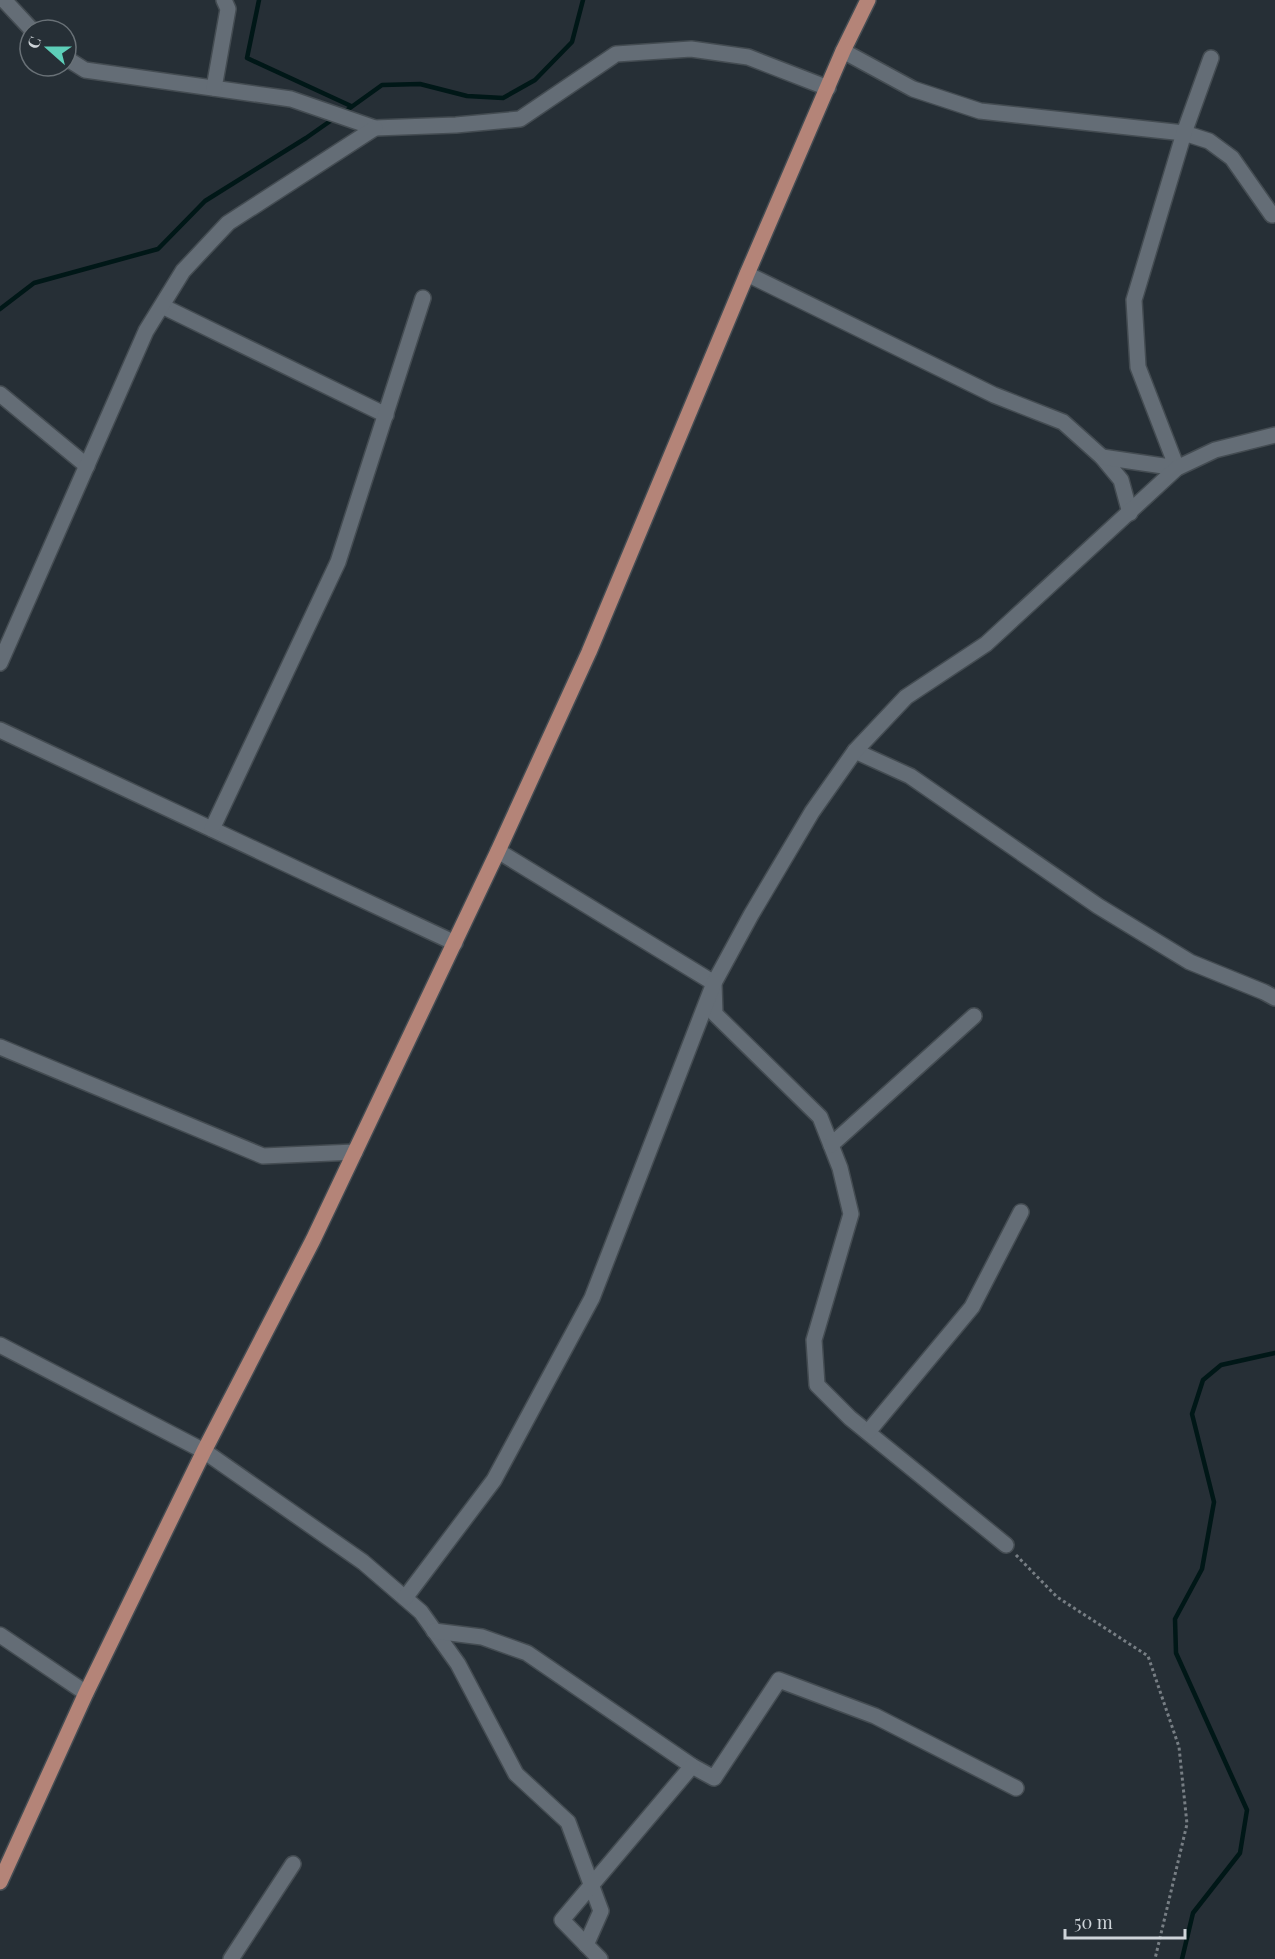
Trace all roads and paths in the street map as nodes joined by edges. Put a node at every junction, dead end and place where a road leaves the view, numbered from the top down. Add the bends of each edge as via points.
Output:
1 (4, 0) edge
2 (224, 0) edge
3 (868, 0) edge
4 (21, 18) edge
5 (843, 51) junction
6 (1211, 58) dead end
7 (78, 66) edge
8 (214, 88) junction
9 (828, 88) junction
10 (375, 128) junction
11 (1184, 133) junction
12 (1272, 215) dead end
13 (747, 274) junction
14 (423, 298) dead end
15 (162, 306) junction
16 (0, 394) edge
17 (386, 415) junction
18 (1275, 435) edge
19 (1102, 457) junction
20 (87, 466) junction
21 (1177, 468) junction
22 (1130, 513) junction
23 (0, 663) edge
24 (0, 730) edge
25 (855, 751) junction
26 (212, 829) junction
27 (498, 851) junction
28 (455, 943) junction
29 (714, 983) junction
30 (1275, 998) edge
31 (974, 1016) dead end
32 (0, 1047) edge
33 (831, 1145) junction
34 (355, 1152) junction
35 (1021, 1212) dead end
36 (0, 1345) edge
37 (868, 1432) junction
38 (204, 1451) junction
39 (1006, 1545) joint
40 (405, 1598) junction
41 (434, 1631) junction
42 (0, 1635) edge
43 (86, 1693) junction
44 (692, 1766) junction
45 (1016, 1788) dead end
46 (293, 1864) dead end
47 (0, 1882) edge
48 (591, 1885) junction
49 (586, 1945) junction
50 (231, 1959) edge
51 (600, 1959) edge
52 (1155, 1959) edge

1 - 4 street
2 - 8 street via 228,9
3 - 5 main road
5 - 9 main road
5 - 11 street via 913,89 980,111
6 - 11 street
7 - 8 street via 85,70
8 - 10 street via 291,99
9 - 10 street via 748,57 691,49 616,54 520,119
9 - 13 main road
10 - 15 street via 228,223 183,271
11 - 12 street via 1209,141 1232,158
11 - 21 street via 1134,300 1138,367
13 - 19 street via 994,395 1063,422
13 - 27 main road via 589,652
14 - 17 street
15 - 17 street
15 - 20 street via 146,331
16 - 20 street
17 - 26 street via 338,562
18 - 21 street via 1215,450
19 - 21 street
19 - 22 street via 1120,480
20 - 23 street
21 - 22 street
22 - 25 street via 986,644 906,697
24 - 26 street
25 - 29 street via 812,812
25 - 30 street via 910,776 1098,906 1190,962
26 - 28 street
27 - 28 main road
27 - 29 street
28 - 34 main road
29 - 33 street via 715,1014 820,1117
29 - 40 street via 592,1298 494,1480
31 - 33 street
32 - 34 street via 262,1156
33 - 37 street via 851,1214 814,1340 817,1385
34 - 38 main road
35 - 37 street via 972,1307
36 - 38 street
37 - 39 street
38 - 40 street via 363,1562
38 - 43 main road
39 - 52 path via 1058,1597 1148,1656 1179,1747 1187,1824
40 - 41 street via 422,1612
41 - 44 street via 482,1637 527,1653
41 - 48 street via 458,1664 516,1774 568,1822
42 - 43 street
43 - 47 main road
44 - 45 street via 714,1778 779,1680 875,1716
44 - 48 street
46 - 50 street
48 - 49 street via 601,1911
48 - 49 street via 562,1920
49 - 51 street

